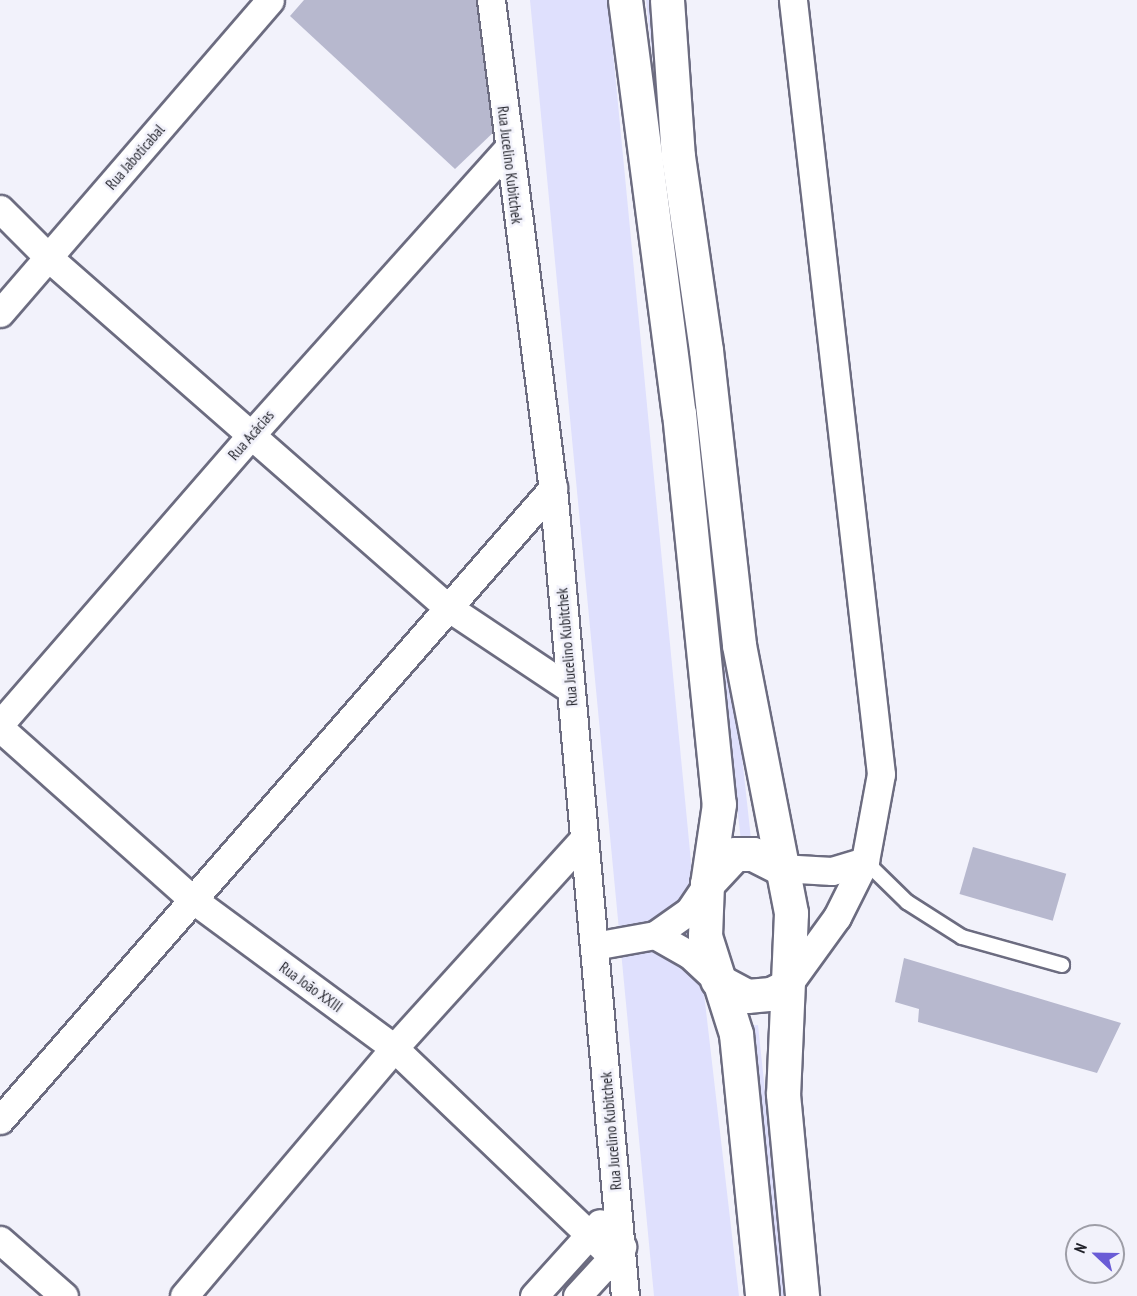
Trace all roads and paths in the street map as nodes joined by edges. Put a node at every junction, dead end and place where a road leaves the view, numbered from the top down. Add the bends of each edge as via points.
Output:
1 (270, 0) edge
2 (491, 0) edge
3 (625, 0) edge
4 (667, 0) edge
5 (793, 0) edge
6 (507, 150) junction
7 (0, 209) edge
8 (49, 258) junction
9 (0, 313) edge
10 (251, 435) junction
11 (553, 488) junction
12 (446, 606) junction
13 (569, 688) junction
14 (0, 726) edge
15 (582, 841) junction
16 (865, 861) junction
17 (780, 868) junction
18 (707, 884) junction
19 (192, 899) junction
20 (655, 935) junction
21 (594, 946) junction
22 (1062, 964) dead end
23 (717, 980) junction
24 (787, 986) junction
25 (394, 1048) junction
26 (0, 1120) edge
27 (618, 1204) junction
28 (589, 1234) junction
29 (0, 1240) edge
30 (617, 1251) junction
31 (64, 1296) edge
32 (184, 1296) edge
33 (534, 1296) edge
34 (577, 1296) edge
35 (625, 1296) edge
36 (762, 1296) edge
37 (802, 1296) edge

1 - 8 street, Rua Jaboticabal
2 - 6 street, Rua Jucelino Kubitchek
3 - 18 main road via 679,413 719,804
4 - 17 main road via 678,156 706,350 739,645
5 - 16 street via 879,750 881,774
6 - 10 street, Rua Acácias
6 - 11 street, Rua Jucelino Kubitchek
7 - 8 street
8 - 9 street, Rua Jaboticabal
8 - 10 street
10 - 12 street
10 - 14 street, Rua Acácias
11 - 12 street
11 - 13 street, Rua Jucelino Kubitchek
12 - 13 street
12 - 19 street
13 - 15 street, Rua Jucelino Kubitchek
14 - 19 street, Rua João XXIII
15 - 21 street, Rua Jucelino Kubitchek
15 - 25 street
16 - 17 street via 832,871
16 - 22 lane via 907,902 962,937
16 - 24 street via 837,917
17 - 18 main road via 753,854 735,854
17 - 24 main road via 790,913
18 - 20 street via 689,911
18 - 23 main road via 705,936
19 - 25 street, Rua João XXIII
19 - 26 street
20 - 21 street
20 - 23 street via 690,955
21 - 27 street, Rua Jucelino Kubitchek
23 - 24 main road via 747,996 771,994
23 - 36 main road via 736,1034
24 - 37 main road via 783,1094
25 - 28 street, Rua João XXIII
25 - 32 street
27 - 28 street
27 - 30 street, Rua Jucelino Kubitchek
28 - 30 street, Rua João XXIII
28 - 33 street
29 - 31 street
30 - 34 street
30 - 35 street, Rua Jucelino Kubitchek

